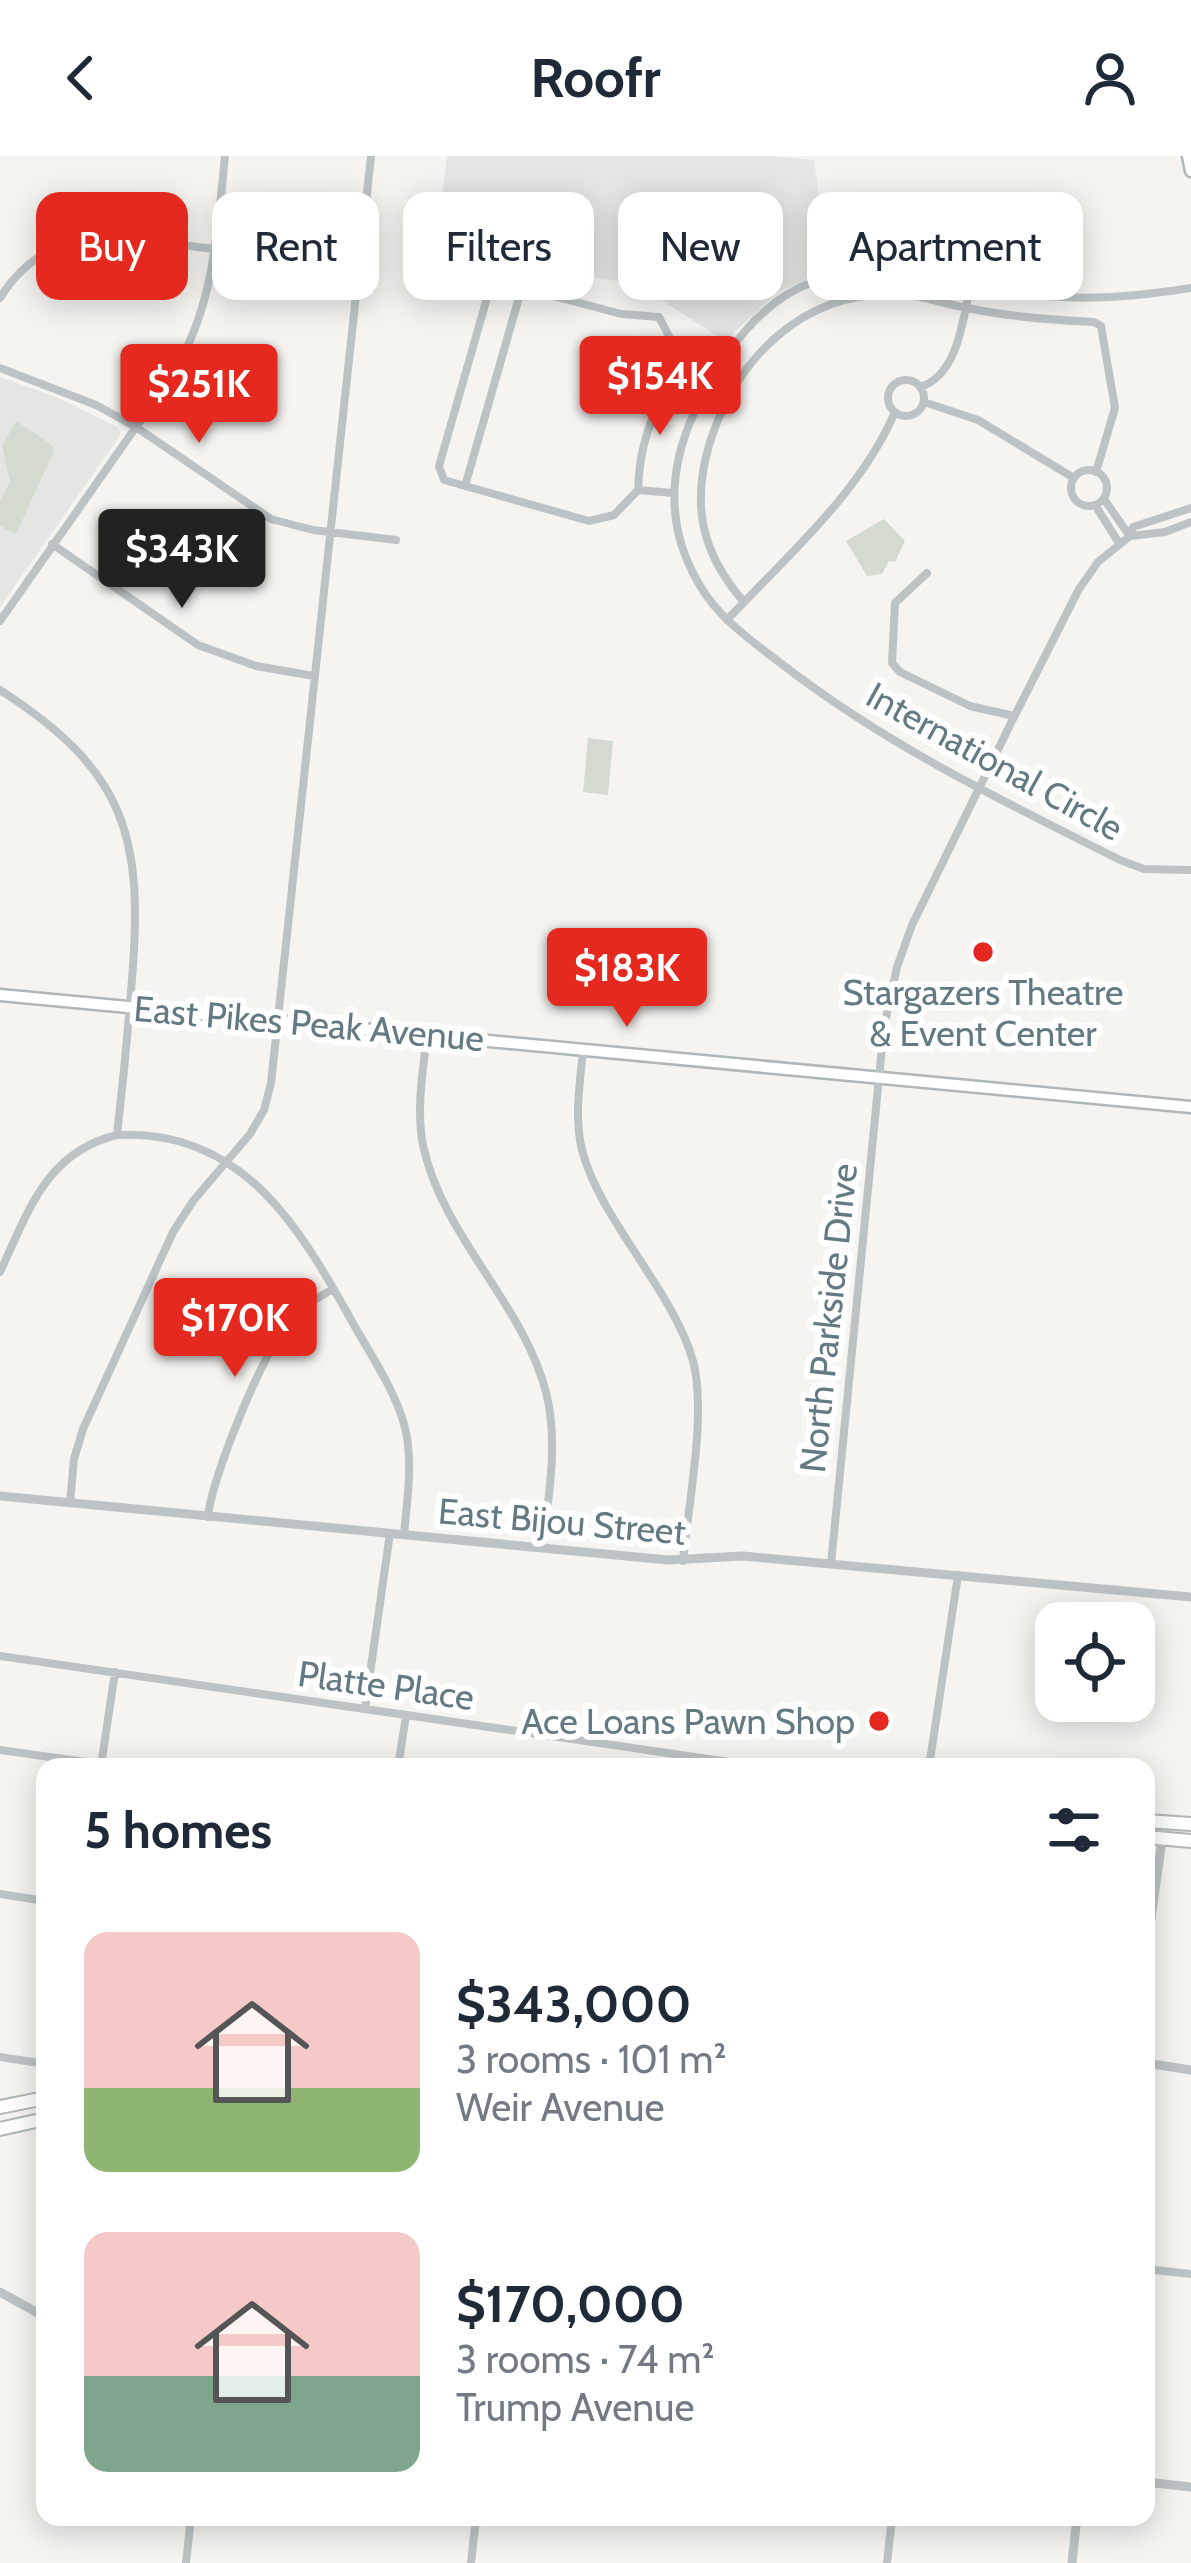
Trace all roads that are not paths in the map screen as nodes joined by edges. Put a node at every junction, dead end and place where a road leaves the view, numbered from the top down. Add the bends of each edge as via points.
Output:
1 (225, 156) edge
2 (371, 156) edge
3 (1188, 156) edge
4 (1191, 171) edge
5 (221, 192) edge
6 (212, 249) edge
7 (212, 266) edge
8 (807, 285) edge
9 (1191, 288) edge
10 (1083, 297) edge
11 (0, 298) edge
12 (486, 300) edge
13 (518, 300) edge
14 (570, 300) edge
15 (967, 300) edge
16 (965, 308) junction
17 (0, 368) edge
18 (677, 380) junction
19 (920, 387) junction
20 (704, 392) junction
21 (924, 402) junction
22 (895, 412) junction
23 (136, 427) junction
24 (1096, 472) junction
25 (1074, 478) junction
26 (465, 486) junction
27 (638, 490) junction
28 (673, 493) junction
29 (1099, 502) junction
30 (1191, 508) edge
31 (1191, 522) edge
32 (331, 532) junction
33 (1130, 536) junction
34 (396, 540) dead end
35 (1119, 543) junction
36 (52, 544) junction
37 (927, 573) dead end
38 (744, 602) junction
39 (728, 620) junction
40 (0, 621) edge
41 (314, 676) junction
42 (0, 690) edge
43 (1014, 716) junction
44 (979, 788) junction
45 (1191, 870) edge
46 (0, 995) edge
47 (130, 1006) junction
48 (277, 1020) junction
49 (427, 1034) junction
50 (584, 1049) junction
51 (879, 1077) junction
52 (1191, 1107) edge
53 (117, 1135) junction
54 (226, 1163) junction
55 (0, 1272) edge
56 (333, 1288) junction
57 (0, 1496) edge
58 (70, 1503) junction
59 (208, 1517) junction
60 (390, 1534) junction
61 (404, 1534) junction
62 (543, 1548) junction
63 (683, 1561) junction
64 (831, 1564) junction
65 (958, 1575) junction
66 (1191, 1597) edge
67 (0, 1656) edge
68 (115, 1672) junction
69 (365, 1709) junction
70 (406, 1716) junction
71 (0, 1750) edge
72 (50, 1758) edge
73 (102, 1758) edge
74 (399, 1758) edge
75 (701, 1758) edge
76 (930, 1758) edge
77 (1155, 1821) edge
78 (1165, 1822) junction
79 (1191, 1824) edge
80 (1155, 1838) edge
81 (1162, 1838) junction
82 (1191, 1841) edge
83 (1155, 1889) edge
84 (0, 1894) edge
85 (36, 1899) edge
86 (0, 2057) edge
87 (36, 2063) edge
88 (1155, 2064) edge
89 (1191, 2070) edge
90 (36, 2100) edge
91 (0, 2107) edge
92 (36, 2122) edge
93 (0, 2129) edge
94 (1155, 2270) edge
95 (1191, 2274) edge
96 (0, 2291) edge
97 (36, 2312) edge
98 (1155, 2483) edge
99 (1191, 2488) edge
100 (189, 2526) edge
101 (475, 2526) edge
102 (891, 2526) edge
103 (1076, 2526) edge
104 (186, 2563) edge
105 (471, 2563) edge
106 (887, 2563) edge
107 (1072, 2563) edge

1 - 5 street
2 - 32 street
3 - 4 main road
6 - 11 street via 75,240 32,260
7 - 23 street via 191,342
8 - 20 street, International Circle via 743,332
9 - 10 street, International Circle
12 - 26 street via 439,466 444,480
13 - 26 street
14 - 18 street via 659,317
15 - 16 street
16 - 19 street via 948,364
16 - 24 street via 1101,326 1115,408
16 - 38 street via 911,295 852,298 793,322 754,359 714,430 698,493 706,546
17 - 23 street
18 - 20 street
18 - 27 street via 656,405
19 - 21 street
19 - 22 street via 896,384 889,398
20 - 28 street, International Circle via 681,444
21 - 22 street via 912,415
21 - 25 street via 978,420
22 - 38 street via 848,486
23 - 32 street via 258,514
23 - 36 street
24 - 25 street
24 - 29 street via 1106,480
25 - 29 street via 1073,496 1083,505
26 - 27 street via 589,521 614,515
27 - 28 street
28 - 39 street, International Circle via 687,560
29 - 33 street
29 - 35 street
30 - 33 street via 1133,527
31 - 33 street
32 - 34 street
32 - 41 street
33 - 35 street, North Parkside Drive
35 - 43 street, North Parkside Drive via 1079,589
36 - 40 street
36 - 41 street via 198,645
37 - 43 street via 896,603 892,663 970,706
38 - 39 street
39 - 44 street, International Circle via 867,726
41 - 48 street
42 - 47 street via 69,742 121,819 137,897
43 - 44 street, North Parkside Drive
44 - 45 street, International Circle via 1132,864
44 - 51 street, North Parkside Drive via 904,946
46 - 47 main road, East Pikes Peak Avenue
47 - 48 main road, East Pikes Peak Avenue
47 - 53 street
48 - 49 main road, East Pikes Peak Avenue
48 - 54 street via 264,1110
49 - 50 main road, East Pikes Peak Avenue
49 - 62 street via 420,1115 433,1178 529,1348 547,1396 553,1448
50 - 51 main road, East Pikes Peak Avenue
50 - 63 street via 578,1122 586,1162 683,1334 696,1373
51 - 52 main road, East Pikes Peak Avenue
51 - 64 street, North Parkside Drive
53 - 54 street via 160,1138
53 - 55 street via 74,1152 48,1175
54 - 56 street via 279,1204
54 - 58 street via 173,1232 89,1413
56 - 59 street via 277,1340 217,1472
56 - 61 street via 404,1425
57 - 58 street, East Bijou Street
58 - 59 street, East Bijou Street
59 - 60 street, East Bijou Street
60 - 61 street, East Bijou Street
60 - 69 street
61 - 62 street, East Bijou Street
62 - 63 street, East Bijou Street
63 - 64 street, East Bijou Street via 738,1556
64 - 65 street, East Bijou Street
65 - 66 street, East Bijou Street
65 - 76 street
67 - 68 street, Platte Place
68 - 69 street, Platte Place
68 - 73 street
69 - 70 street, Platte Place
70 - 74 street
70 - 75 street, Platte Place
71 - 72 street
77 - 78 main road
78 - 79 main road
78 - 81 street
80 - 81 main road
81 - 82 main road
81 - 83 street
84 - 85 street
86 - 87 street
88 - 89 street
90 - 91 main road
92 - 93 main road
94 - 95 street
96 - 97 street
98 - 99 street
100 - 104 street
101 - 105 street
102 - 106 street
103 - 107 street

